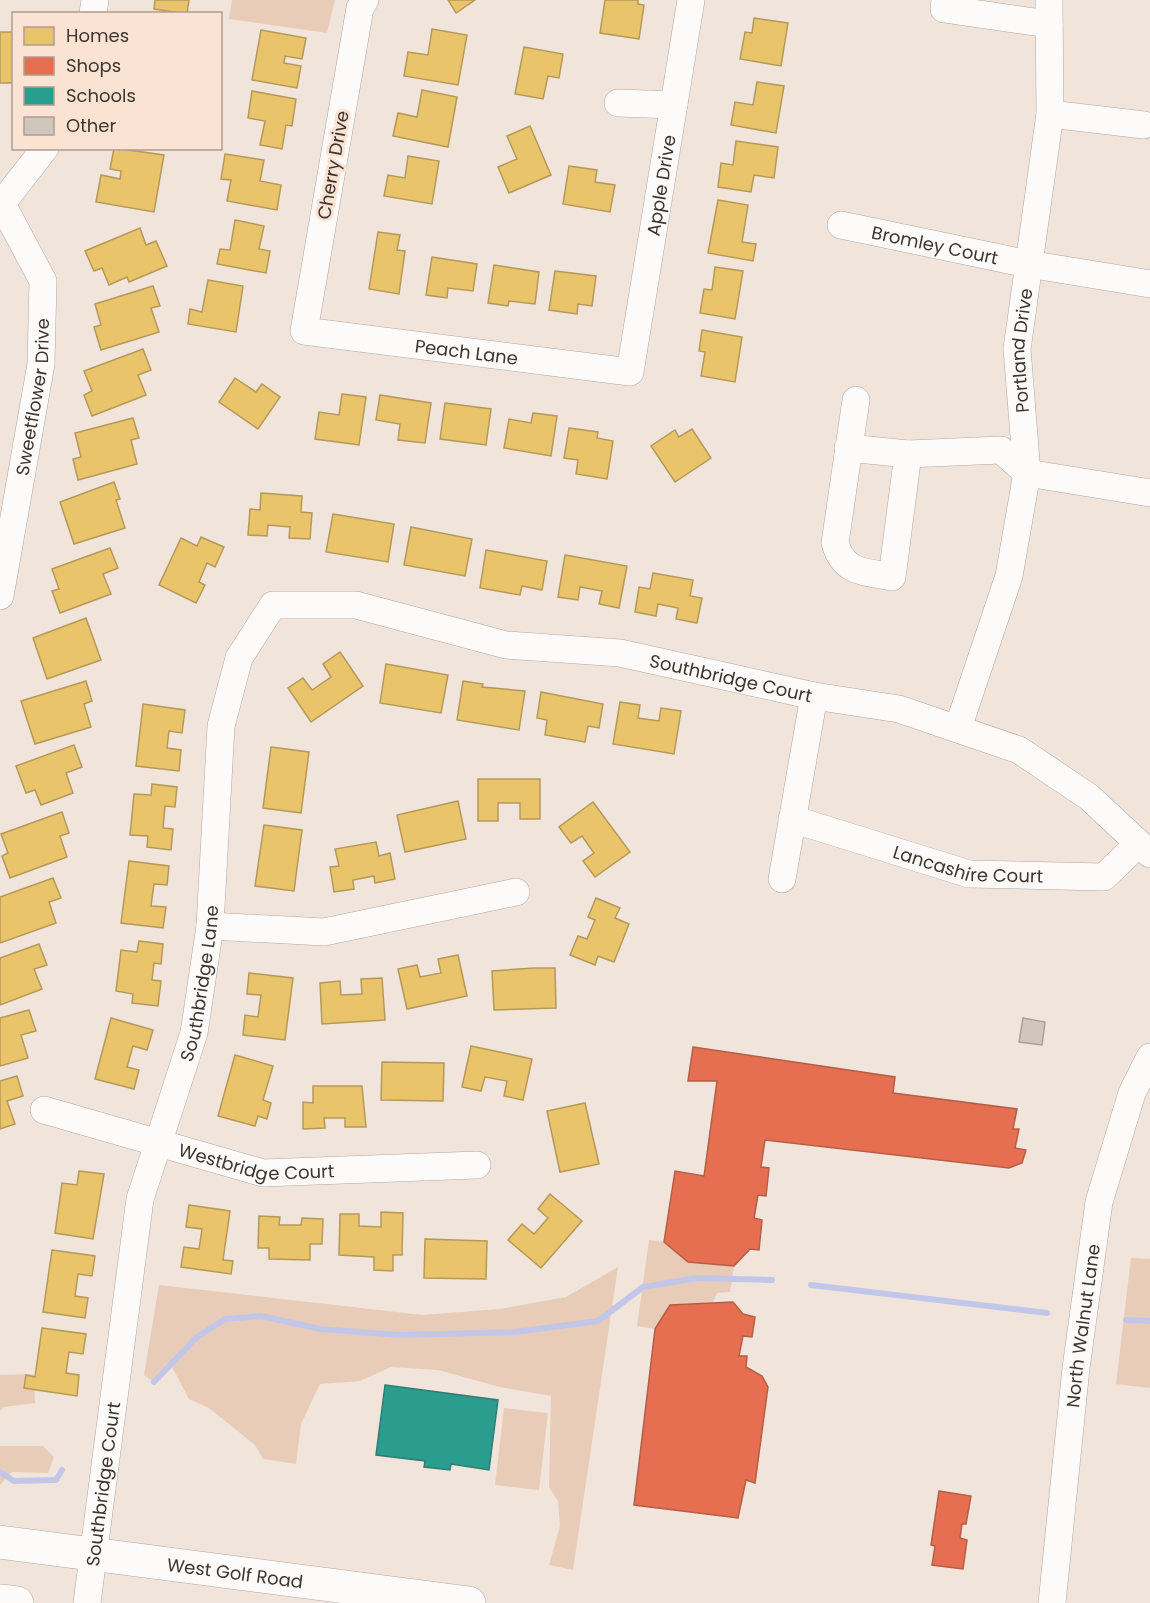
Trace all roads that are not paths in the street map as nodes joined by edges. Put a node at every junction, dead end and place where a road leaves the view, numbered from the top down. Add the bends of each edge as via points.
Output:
1 (364, 0) edge
2 (691, 0) edge
3 (945, 0) edge
4 (1049, 12) edge
5 (618, 103) dead end
6 (674, 105) junction
7 (1050, 114) junction
8 (1144, 125) dead end
9 (43, 150) edge
10 (1, 205) edge
11 (841, 225) dead end
12 (1028, 264) junction
13 (1150, 284) edge
14 (304, 331) joint
15 (630, 372) joint
16 (856, 400) dead end
17 (848, 448) junction
18 (908, 454) junction
19 (1027, 473) junction
20 (1150, 494) edge
21 (0, 596) edge
22 (273, 606) joint
23 (814, 696) junction
24 (958, 728) junction
25 (792, 819) junction
26 (1144, 849) edge
27 (782, 879) dead end
28 (516, 892) dead end
29 (210, 926) junction
30 (1150, 1057) edge
31 (1141, 1096) edge
32 (44, 1110) dead end
33 (158, 1144) junction
34 (477, 1165) dead end
35 (117, 1365) joint
36 (0, 1542) edge
37 (93, 1554) junction
38 (0, 1601) edge
39 (17, 1603) edge
40 (87, 1603) edge
41 (469, 1603) edge
42 (1052, 1603) edge

1 - 14 street, Cherry Drive
2 - 6 street, Apple Drive
3 - 4 street via 944,9
4 - 7 street, Portland Drive
5 - 6 street
6 - 15 street, Apple Drive
7 - 8 street
7 - 12 street, Portland Drive
9 - 10 street
10 - 21 street, Sweetflower Drive via 43,281 41,364
11 - 12 street, Bromley Court
12 - 13 street, Bromley Court
12 - 19 street, Portland Drive via 1017,349
14 - 15 street, Peach Lane
16 - 17 street
17 - 18 street
17 - 18 street via 835,543 838,555 849,567 892,577
18 - 19 street via 1001,450
19 - 20 street
19 - 24 street, Portland Drive via 1009,576
22 - 23 street, Southbridge Court via 356,605 506,645 620,653
22 - 29 street, Southbridge Lane via 239,658 221,726
23 - 24 street, Southbridge Court via 899,709
23 - 25 street
24 - 26 street, Southbridge Court via 1019,750 1089,797
25 - 26 street, Lancashire Court via 969,874 1104,877
25 - 27 street
28 - 29 street via 324,932
29 - 33 street, Southbridge Lane via 194,1033
30 - 31 street, North Walnut Lane
31 - 42 street, North Walnut Lane via 1099,1202 1076,1368
32 - 33 street, Westbridge Court
33 - 34 street, Westbridge Court via 263,1173
33 - 35 street, Southbridge Lane via 140,1199
35 - 37 street, Southbridge Court
36 - 37 main road, West Golf Road
37 - 40 street, Southbridge Court
37 - 41 main road, West Golf Road
38 - 39 main road

